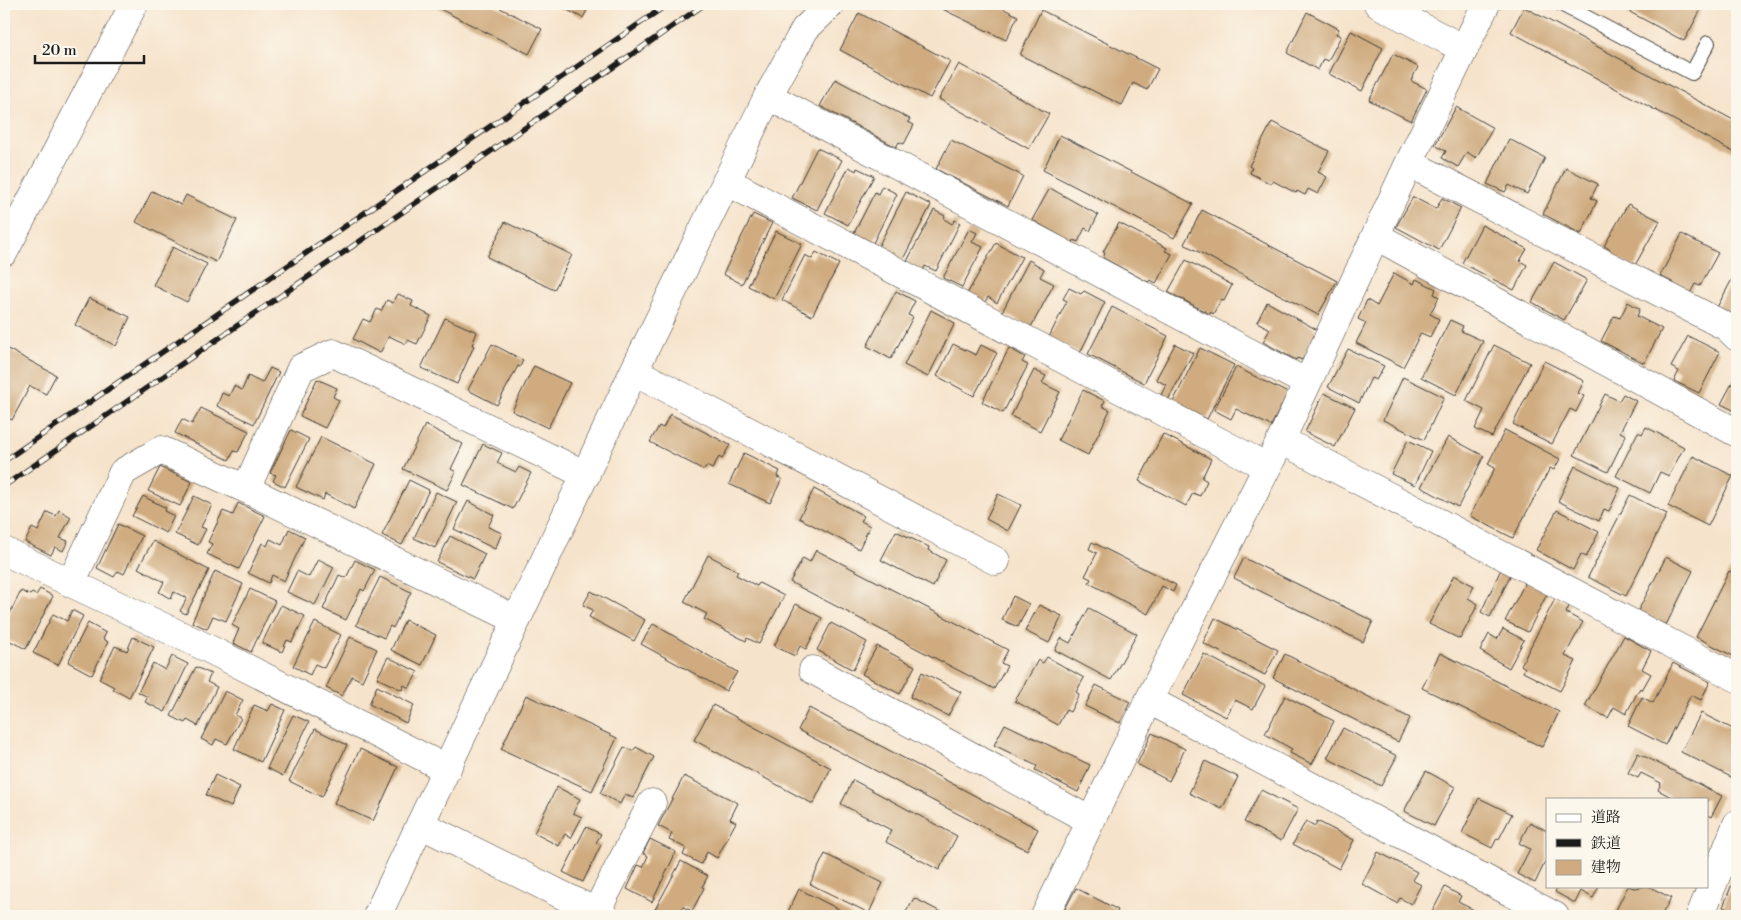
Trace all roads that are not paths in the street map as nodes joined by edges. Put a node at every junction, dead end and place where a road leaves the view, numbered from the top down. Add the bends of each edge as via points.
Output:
1 (134, 4) edge
2 (831, 4) edge
3 (1378, 4) edge
4 (1486, 4) edge
5 (1560, 4) edge
6 (1708, 43) dead end
7 (1464, 49) junction
8 (768, 96) junction
9 (1409, 163) junction
10 (726, 181) junction
11 (1376, 236) junction
12 (4, 252) edge
13 (1737, 337) edge
14 (634, 371) junction
15 (1307, 383) junction
16 (1737, 433) edge
17 (1281, 440) junction
18 (1266, 467) junction
19 (586, 475) junction
20 (246, 489) junction
21 (4, 551) edge
22 (996, 561) dead end
23 (72, 584) junction
24 (517, 620) junction
25 (813, 670) dead end
26 (1737, 678) edge
27 (1150, 700) junction
28 (447, 769) junction
29 (652, 803) dead end
30 (1091, 821) junction
31 (420, 824) junction
32 (1737, 824) edge
33 (1730, 863) edge
34 (600, 914) edge
35 (377, 916) edge
36 (1045, 916) edge
37 (1556, 916) edge
38 (1700, 916) edge

1 - 12 street
2 - 8 street via 805,29
3 - 7 street
4 - 7 street
5 - 6 lane via 1692,73
7 - 9 street
8 - 10 street
8 - 15 street
9 - 11 street
9 - 13 street via 1727,327
10 - 14 street
10 - 18 street
11 - 15 street
11 - 16 street
14 - 19 street
14 - 22 street
15 - 17 street
17 - 18 street
17 - 26 street
18 - 27 street
19 - 20 street via 333,353 302,368
19 - 24 street
20 - 23 street via 161,450 123,472
20 - 24 street
21 - 23 street
23 - 28 street
24 - 28 street
25 - 30 street
27 - 30 street
27 - 37 street
28 - 31 street
29 - 34 street
30 - 36 street
31 - 34 street
31 - 35 street
32 - 33 street
33 - 38 street

